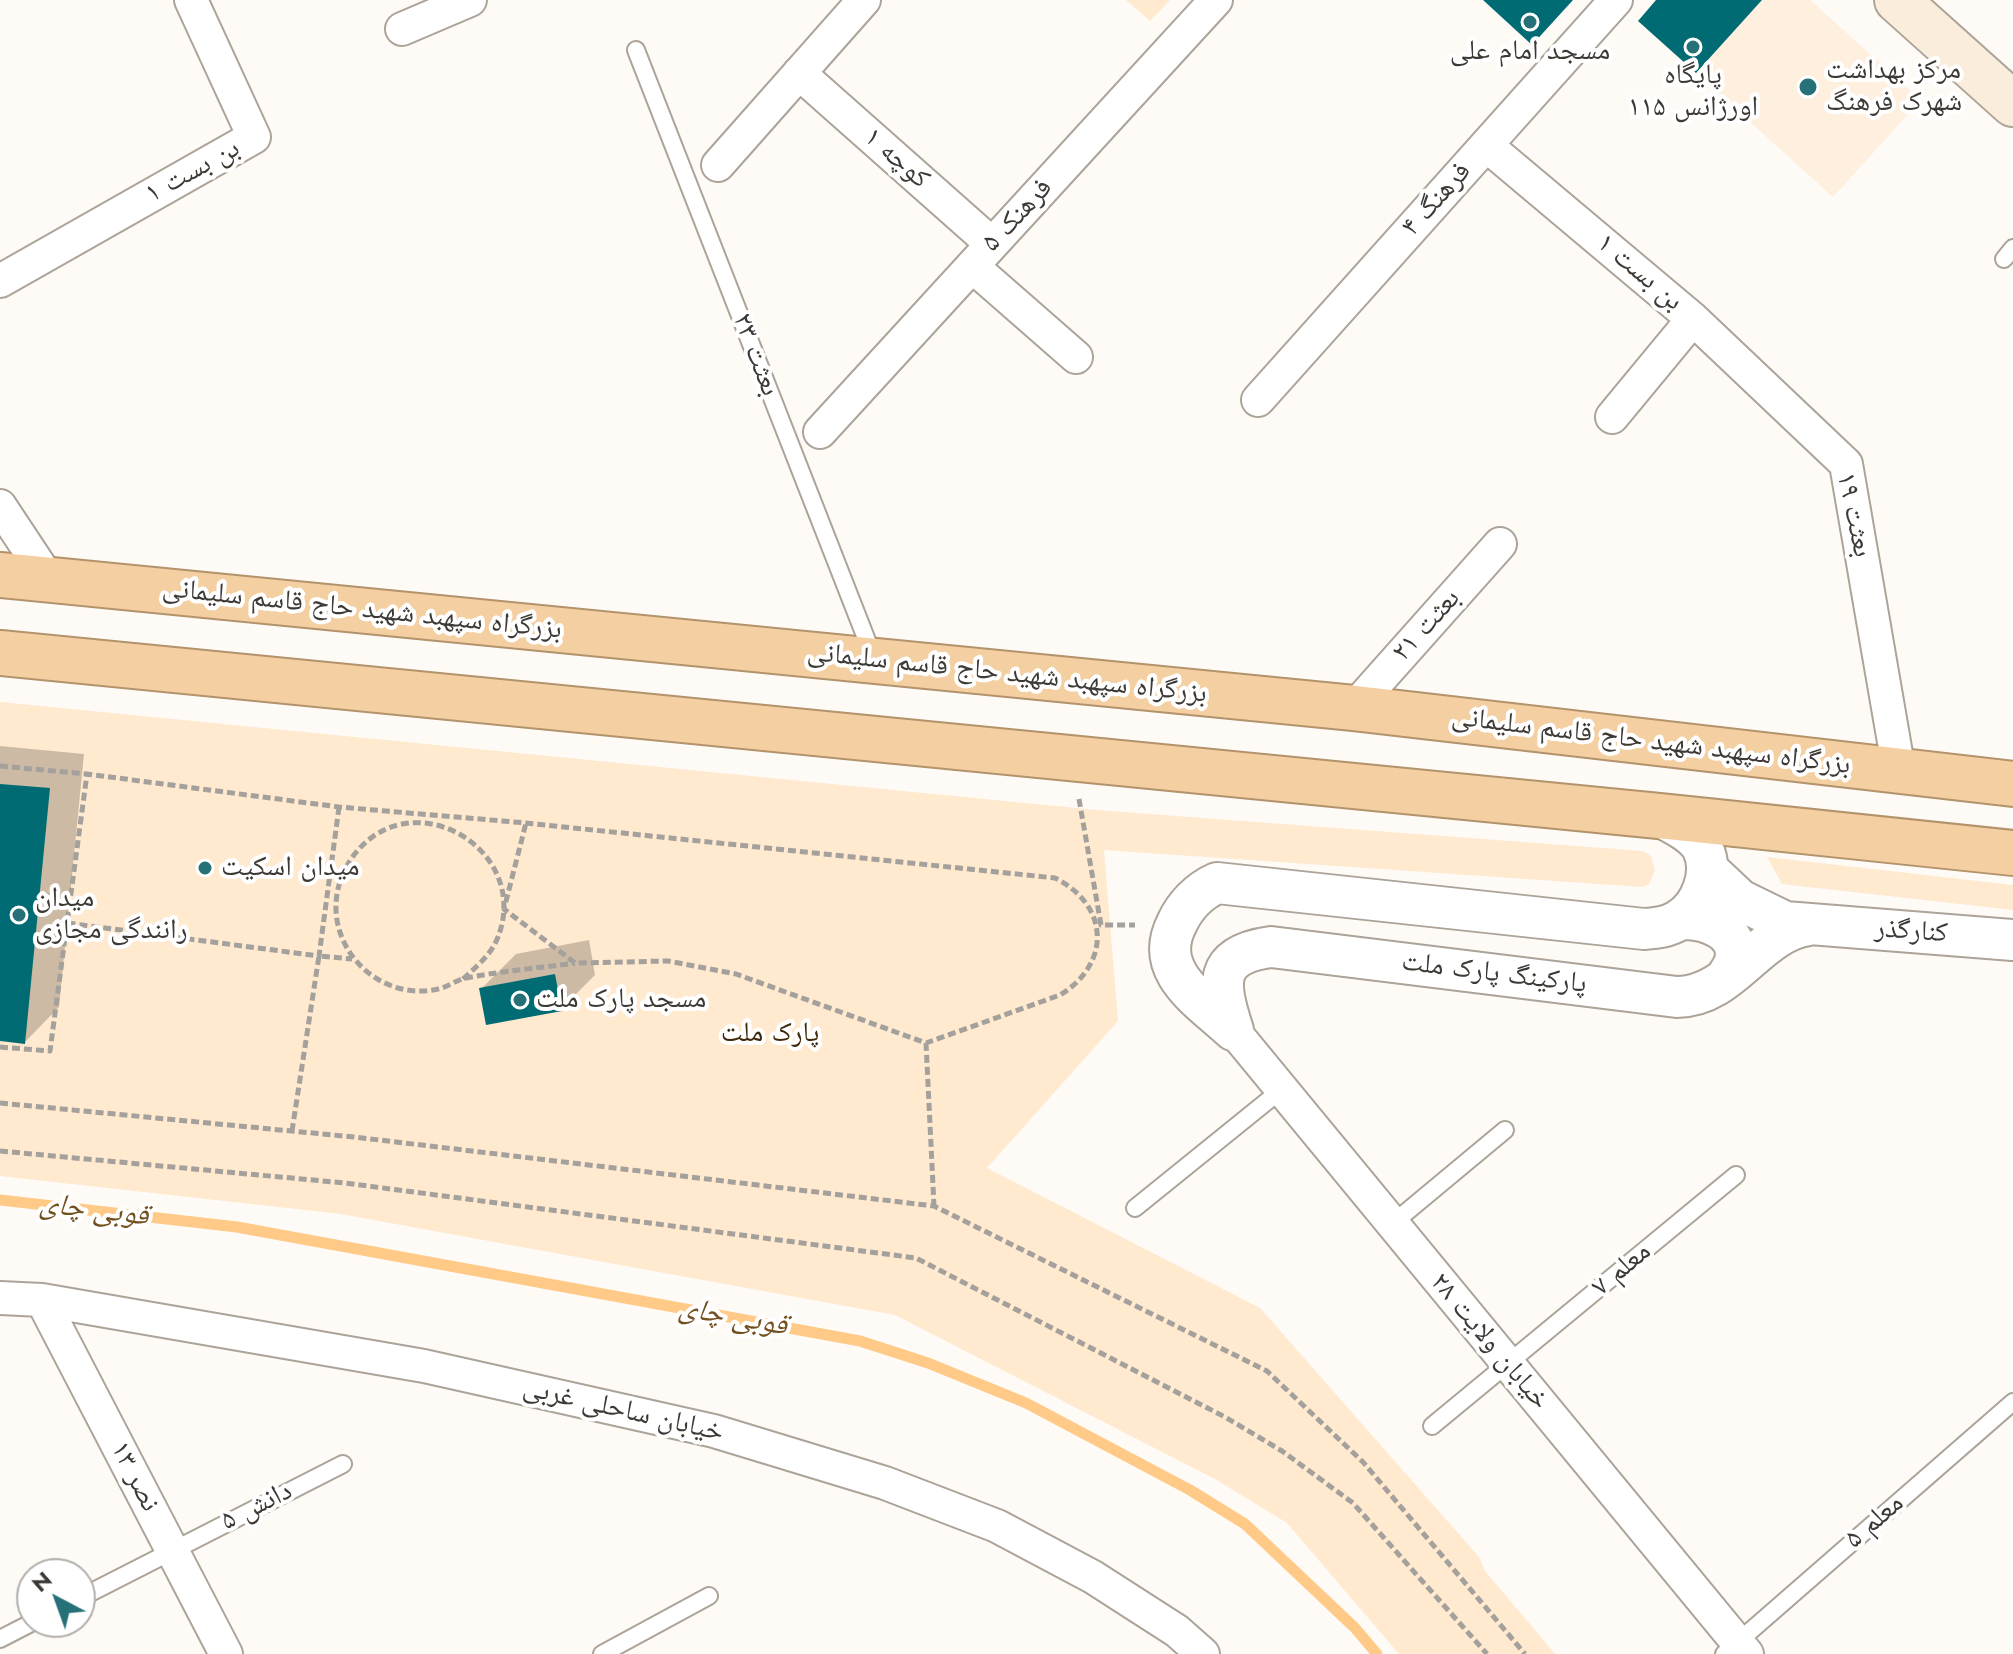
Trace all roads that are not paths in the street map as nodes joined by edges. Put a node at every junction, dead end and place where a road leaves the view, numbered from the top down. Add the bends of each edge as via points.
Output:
1 (191, 0) edge
2 (470, 0) edge
3 (864, 0) edge
4 (1216, 0) edge
5 (1616, 0) edge
6 (1897, 0) edge
7 (402, 29) dead end
8 (636, 50) dead end
9 (799, 73) junction
10 (2013, 104) edge
11 (1486, 145) junction
12 (718, 165) dead end
13 (982, 255) junction
14 (0, 281) edge
15 (1693, 319) junction
16 (1076, 357) dead end
17 (1258, 400) dead end
18 (1612, 417) dead end
19 (820, 432) dead end
20 (0, 506) edge
21 (1500, 544) dead end
22 (0, 575) edge
23 (49, 580) junction
24 (0, 653) edge
25 (874, 660) junction
26 (1354, 708) junction
27 (1899, 771) junction
28 (2013, 784) edge
29 (1659, 816) junction
30 (2013, 853) edge
31 (1707, 869) junction
32 (1681, 919) junction
33 (1809, 925) junction
34 (2013, 940) edge
35 (1726, 978) junction
36 (1233, 1030) junction
37 (1281, 1090) junction
38 (1505, 1130) dead end
39 (1736, 1175) dead end
40 (1135, 1208) dead end
41 (1392, 1224) junction
42 (0, 1298) edge
43 (42, 1300) junction
44 (1508, 1364) junction
45 (2013, 1402) edge
46 (1432, 1426) dead end
47 (343, 1464) dead end
48 (172, 1551) junction
49 (96, 1590) edge
50 (709, 1596) dead end
51 (1736, 1650) edge
52 (226, 1654) edge
53 (602, 1654) edge
54 (1203, 1654) edge

1 - 14 street, بن بست ۱ via 254,137
2 - 7 street
3 - 9 street
4 - 13 street, فرهنک ۵
5 - 11 street, فرهنگ ۴
6 - 10 main road
8 - 25 lane, بعثت ۲۳
9 - 12 street
9 - 13 street, کوچه ۱
11 - 15 street, بن بست ۱
11 - 17 street, فرهنگ ۴
13 - 16 street, کوچه ۱
13 - 19 street, فرهنک ۵
15 - 18 street, بن بست ۱
15 - 27 street, بعثت ۱۹ via 1846,464
20 - 23 street
21 - 26 street, بعثت ۲۱
22 - 23 highway, بزرگراه سپهبد شهید حاج قاسم سلیمانی
23 - 25 highway, بزرگراه سپهبد شهید حاج قاسم سلیمانی
24 - 29 highway
25 - 26 highway, بزرگراه سپهبد شهید حاج قاسم سلیمانی
26 - 27 highway, بزرگراه سپهبد شهید حاج قاسم سلیمانی
27 - 28 highway, بزرگراه سپهبد شهید حاج قاسم سلیمانی
29 - 30 highway
29 - 31 street via 1696,840
31 - 32 street via 1704,889
31 - 33 street, کنارگذر via 1740,900 1770,917
32 - 35 street via 1709,922 1729,936 1735,960
32 - 36 street via 1644,929 1217,883 1182,914 1171,934 1169,958 1187,988
33 - 34 street, کنارگذر
33 - 35 street, پارکینگ پارک ملت via 1780,934
35 - 36 street, پارکینگ پارک ملت via 1694,997 1677,997 1271,947 1243,954 1223,974 1223,1001
36 - 37 street, خیابان ولایت ۲۸
37 - 40 lane
37 - 41 street, خیابان ولایت ۲۸
38 - 41 lane
39 - 44 lane, معلم ۷
41 - 44 street, خیابان ولایت ۲۸
42 - 43 street, خیابان ساحلی غربی
43 - 48 street, نصر ۱۳
43 - 54 street, خیابان ساحلی غربی via 424,1366 728,1435 885,1483 997,1526 1093,1577
44 - 46 lane, معلم ۷
44 - 51 street, خیابان ولایت ۲۸
45 - 51 lane, معلم ۵
47 - 48 lane, دانش ۵
48 - 49 lane, دانش ۵
48 - 52 street, نصر ۱۳
50 - 53 lane

